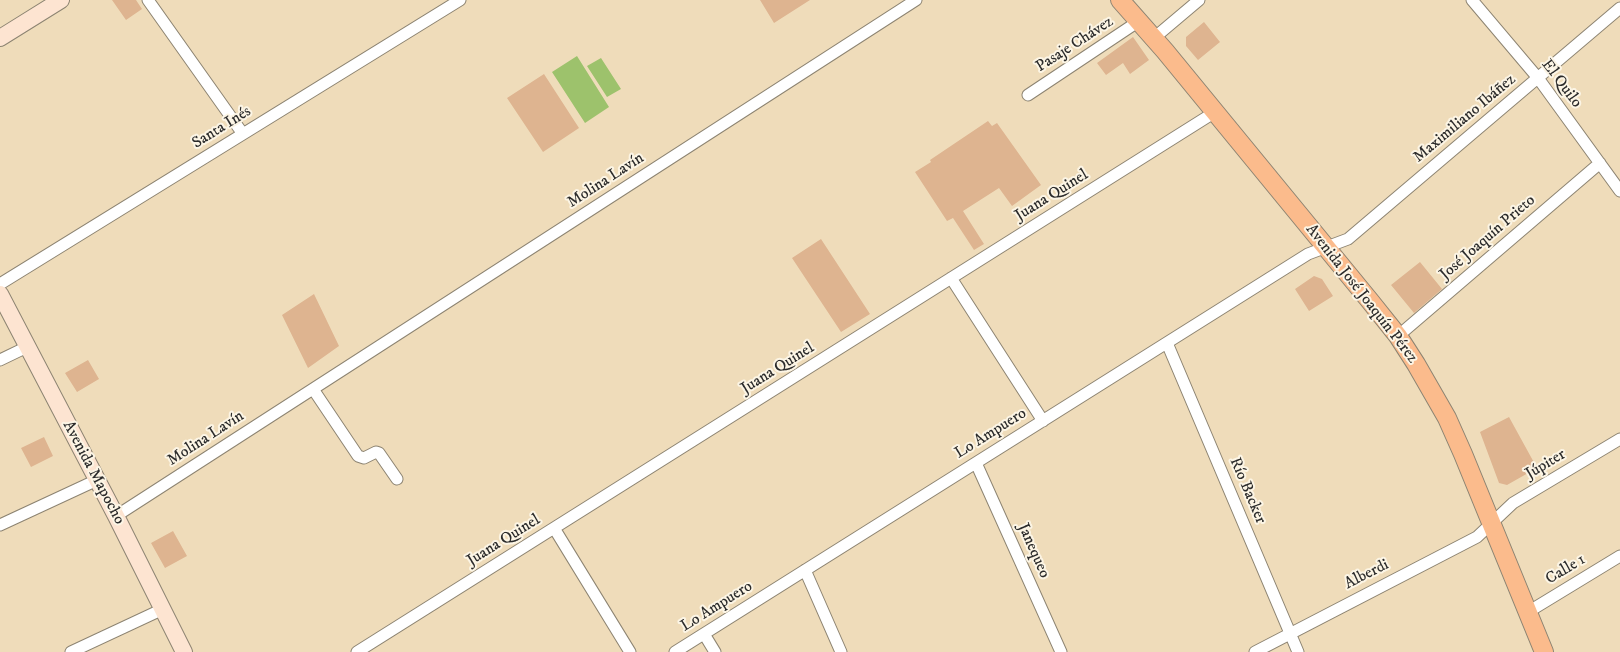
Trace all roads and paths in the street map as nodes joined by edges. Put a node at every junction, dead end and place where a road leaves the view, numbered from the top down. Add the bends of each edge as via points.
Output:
1 (61, 0) edge
2 (148, 0) edge
3 (460, 0) edge
4 (916, 0) edge
5 (1120, 0) edge
6 (1199, 0) edge
7 (1472, 0) edge
8 (1620, 8) edge
9 (1139, 21) junction
10 (0, 38) edge
11 (1154, 38) junction
12 (1538, 78) junction
13 (1028, 95) dead end
14 (1215, 112) junction
15 (243, 134) junction
16 (1600, 163) junction
17 (1620, 191) edge
18 (1327, 248) junction
19 (951, 278) junction
20 (0, 284) edge
21 (0, 294) edge
22 (1398, 336) junction
23 (1167, 343) junction
24 (27, 347) junction
25 (0, 360) edge
26 (313, 389) junction
27 (1043, 421) junction
28 (1620, 439) edge
29 (976, 463) junction
30 (397, 479) dead end
31 (97, 480) junction
32 (116, 516) junction
33 (1491, 524) junction
34 (0, 525) edge
35 (554, 528) junction
36 (1620, 556) edge
37 (805, 570) junction
38 (163, 610) junction
39 (1528, 612) junction
40 (1290, 633) junction
41 (704, 634) junction
42 (71, 652) edge
43 (184, 652) edge
44 (358, 652) edge
45 (630, 652) edge
46 (675, 652) edge
47 (715, 652) edge
48 (841, 652) edge
49 (1061, 652) edge
50 (1255, 652) edge
51 (1298, 652) edge
52 (1544, 652) edge

1 - 10 main road
2 - 15 street
3 - 15 street, Santa Inés
4 - 26 street, Molina Lavín
5 - 9 main road, Avenida José Joaquín Pérez
6 - 11 street
7 - 12 street, El Quilo
8 - 12 street, Maximiliano Ibáñez
9 - 11 main road, Avenida José Joaquín Pérez
9 - 13 street, Pasaje Chávez
11 - 14 main road, Avenida José Joaquín Pérez
12 - 16 street, El Quilo
12 - 18 street, Maximiliano Ibáñez via 1348,239
14 - 18 main road, Avenida José Joaquín Pérez
14 - 19 street, Juana Quinel
15 - 20 street, Santa Inés
16 - 17 street, El Quilo
16 - 22 street, José Joaquín Prieto
18 - 22 main road, Avenida José Joaquín Pérez
18 - 23 street, Lo Ampuero via 1308,254
19 - 27 street
19 - 35 street, Juana Quinel
21 - 24 main road, Avenida Mapocho
22 - 33 main road, Avenida José Joaquín Pérez via 1447,418
23 - 27 street, Lo Ampuero
23 - 40 street, Río Backer
24 - 25 street
24 - 31 main road, Avenida Mapocho
26 - 30 street via 358,456 364,458 379,453
26 - 32 street, Molina Lavín
27 - 29 street, Lo Ampuero
28 - 33 street, Júpiter via 1513,503
29 - 37 street, Lo Ampuero
29 - 49 street, Janequeo
31 - 32 main road, Avenida Mapocho
31 - 34 street
32 - 38 main road, Avenida Mapocho
33 - 39 main road, Avenida José Joaquín Pérez
33 - 40 street, Alberdi via 1477,537
35 - 44 street, Juana Quinel
35 - 45 street
36 - 39 street, Calle 1
37 - 41 street, Lo Ampuero
37 - 48 street
38 - 42 street
38 - 43 main road, Avenida Mapocho
39 - 52 main road, Avenida José Joaquín Pérez
40 - 50 street, Alberdi
40 - 51 street, Río Backer
41 - 46 street, Lo Ampuero
41 - 47 street

